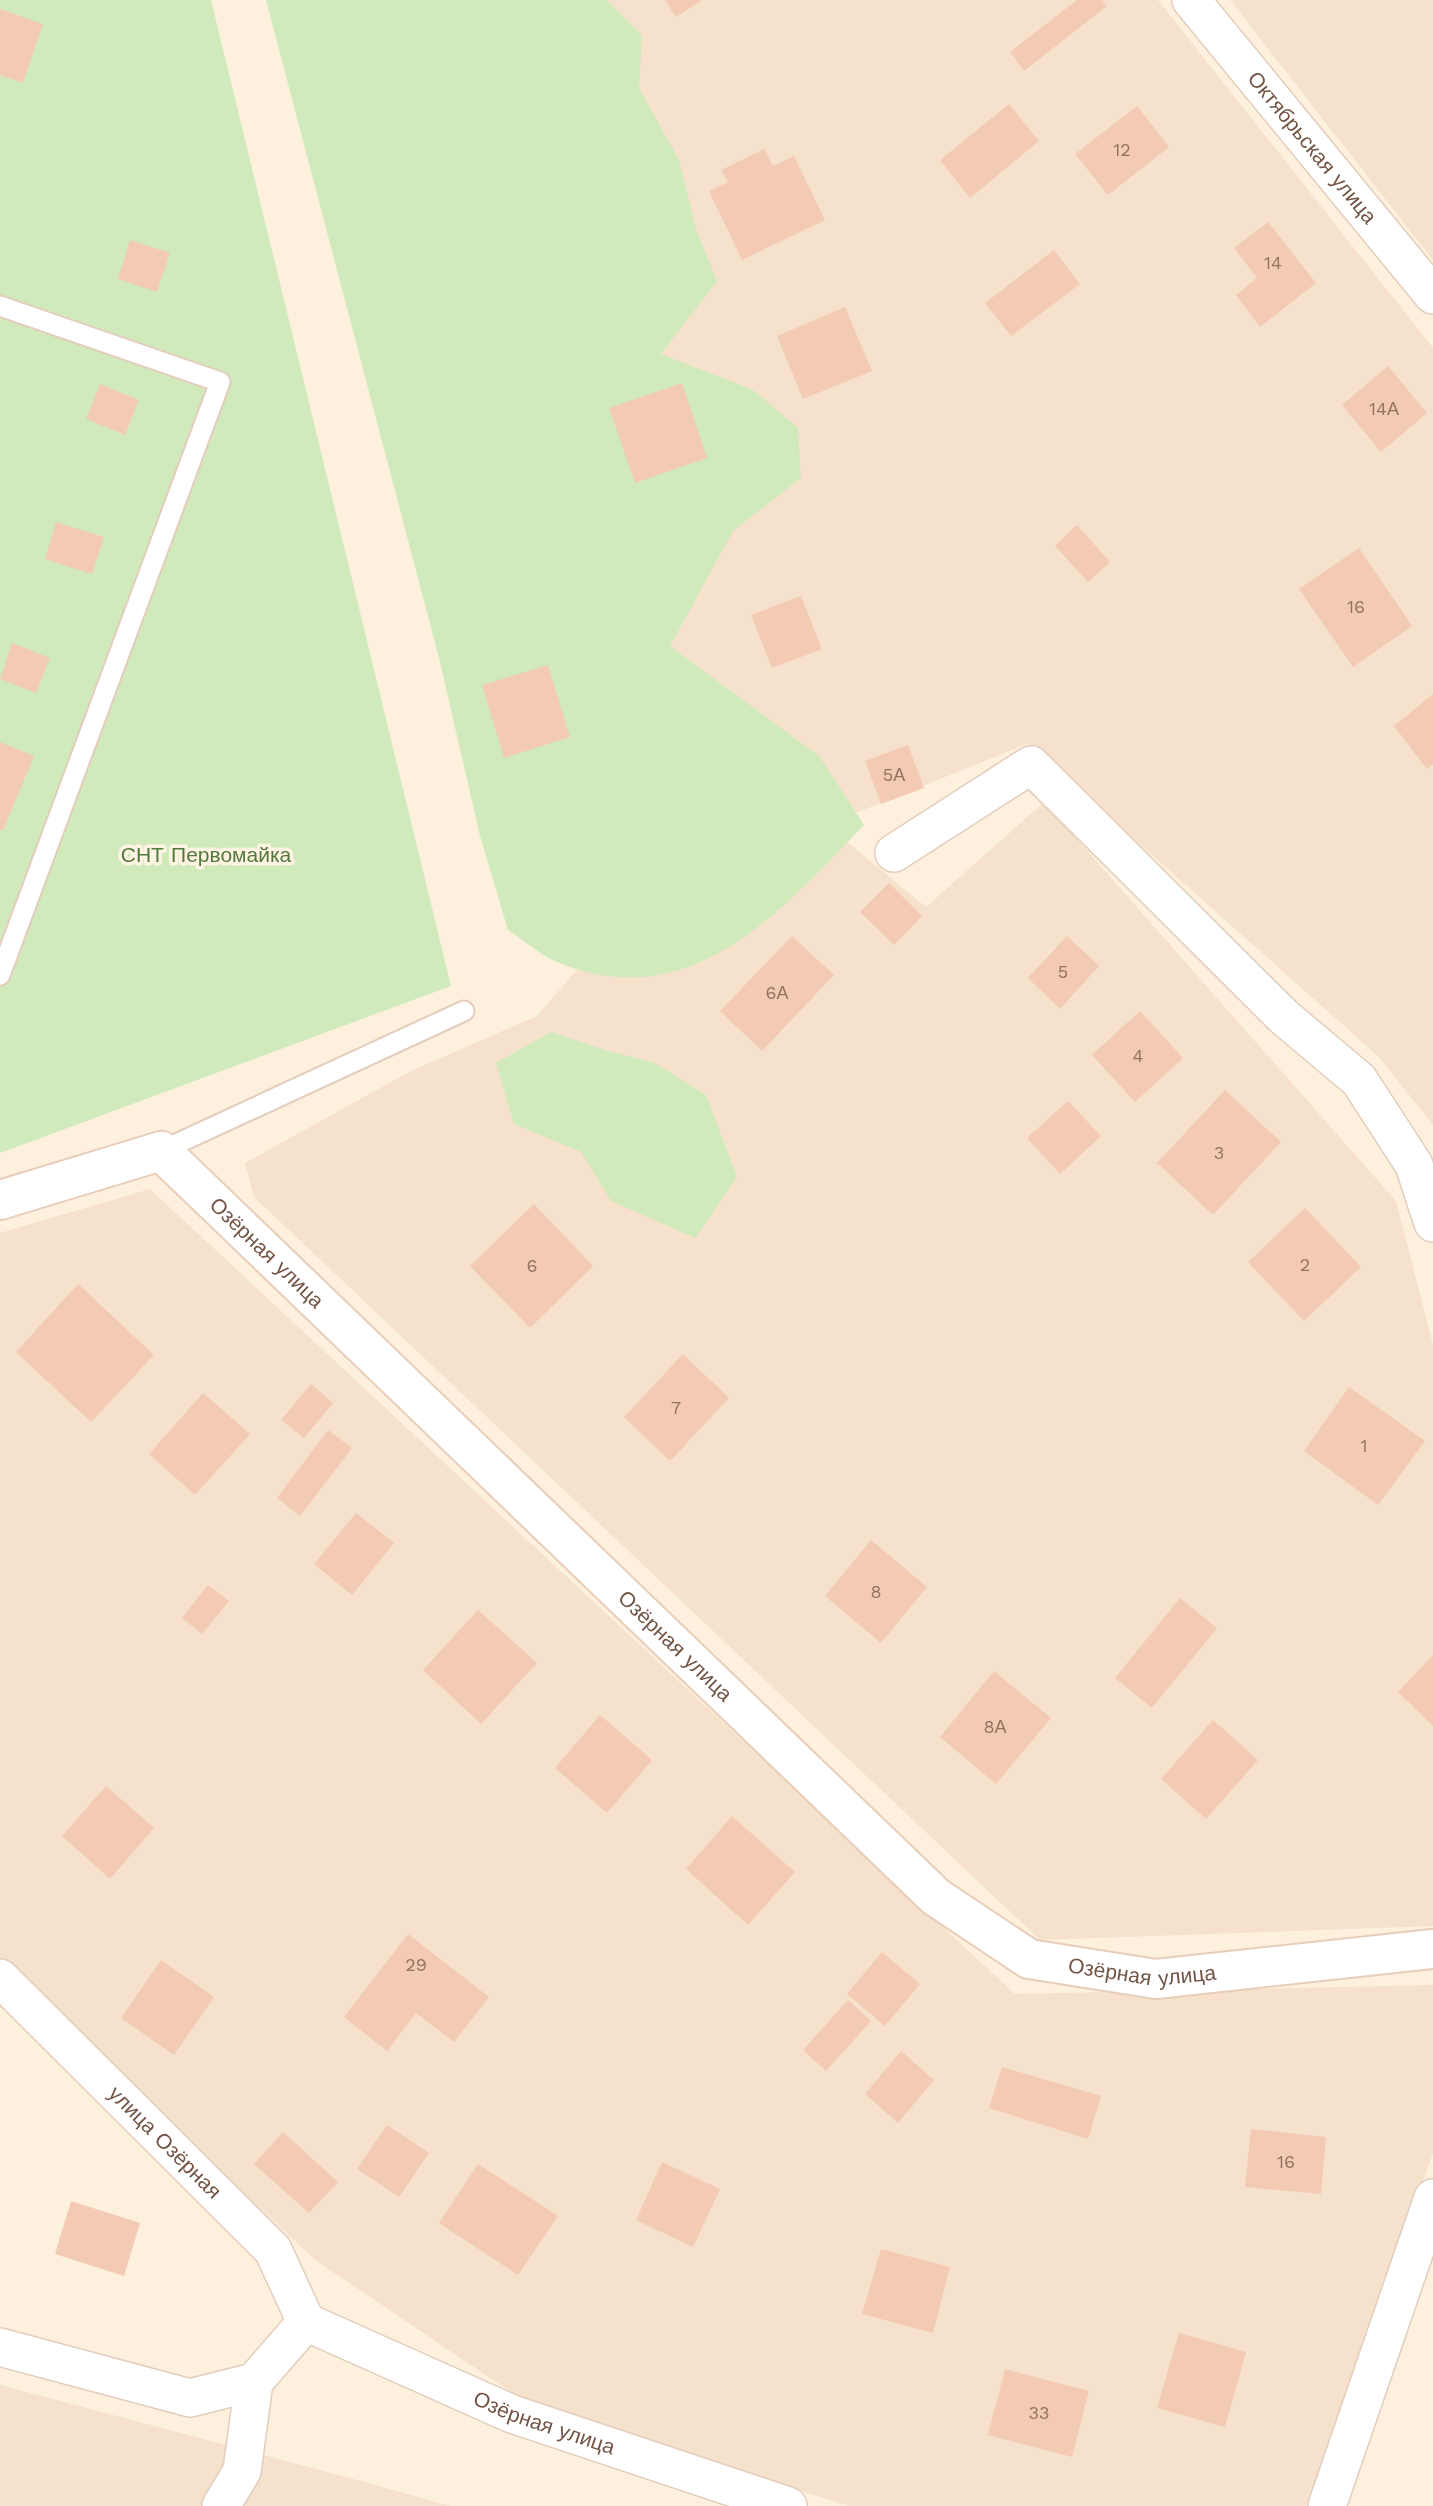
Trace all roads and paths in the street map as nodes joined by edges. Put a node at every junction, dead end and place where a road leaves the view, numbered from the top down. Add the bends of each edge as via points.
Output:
1 (1191, 0) edge
2 (1433, 295) edge
3 (0, 306) edge
4 (894, 853) dead end
5 (0, 975) edge
6 (464, 1011) dead end
7 (161, 1151) junction
8 (0, 1200) edge
9 (1433, 1223) edge
10 (1433, 1949) edge
11 (0, 1978) edge
12 (1433, 2198) edge
13 (306, 2322) junction
14 (0, 2347) edge
15 (254, 2382) junction
16 (221, 2506) edge
17 (788, 2506) edge
18 (1327, 2506) edge

1 - 2 street, Октябрьская улица
3 - 5 lane via 220,382
4 - 9 street via 1031,765 1283,1017 1359,1080 1414,1165
6 - 7 lane
7 - 8 street
7 - 10 street, Озёрная улица via 936,1897 1029,1959 1156,1979
11 - 13 street, улица Озёрная via 273,2250
12 - 18 street
13 - 15 street
13 - 17 street, Озёрная улица via 512,2414
14 - 15 street via 190,2398
15 - 16 street via 242,2471

